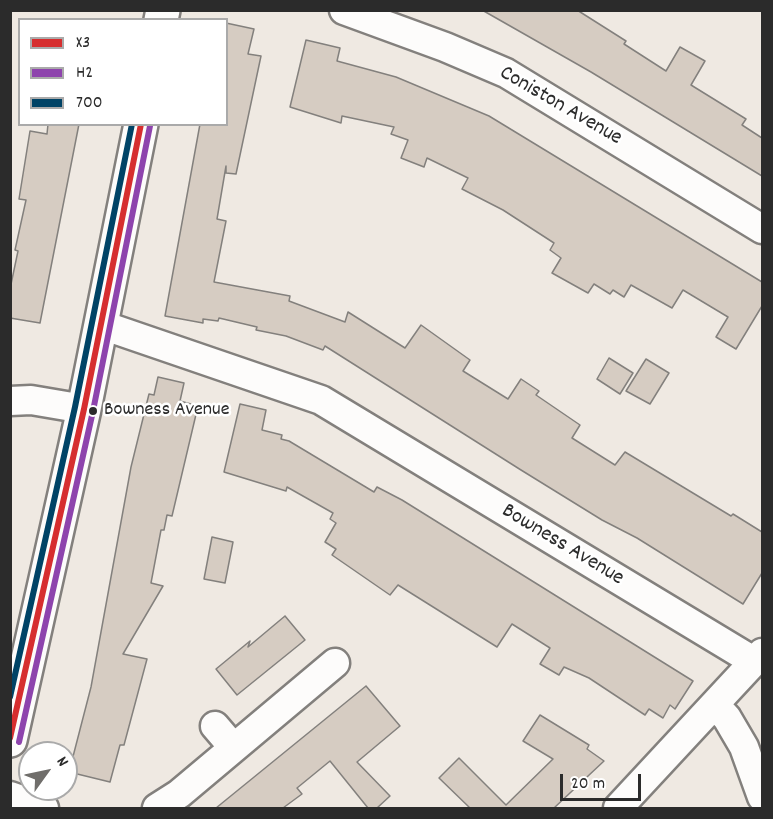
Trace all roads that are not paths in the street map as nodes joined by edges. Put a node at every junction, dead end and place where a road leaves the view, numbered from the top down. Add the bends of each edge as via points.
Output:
1 (344, 10) edge
2 (141, 126) edge
3 (762, 229) edge
4 (102, 325) junction
5 (10, 401) edge
6 (84, 409) junction
7 (758, 658) edge
8 (335, 663) dead end
9 (716, 706) junction
10 (215, 726) dead end
11 (10, 740) edge
12 (233, 747) junction
13 (10, 796) edge
14 (762, 797) edge
15 (44, 808) edge
16 (157, 808) edge
17 (618, 808) edge

1 - 3 street, Coniston Avenue via 506,73
2 - 4 main road
4 - 6 main road
4 - 7 street, Bowness Avenue via 321,400
5 - 6 street via 32,400
6 - 11 main road
7 - 9 street
8 - 12 street
9 - 14 street via 744,747
9 - 17 street
10 - 12 street
12 - 16 street
13 - 15 street

